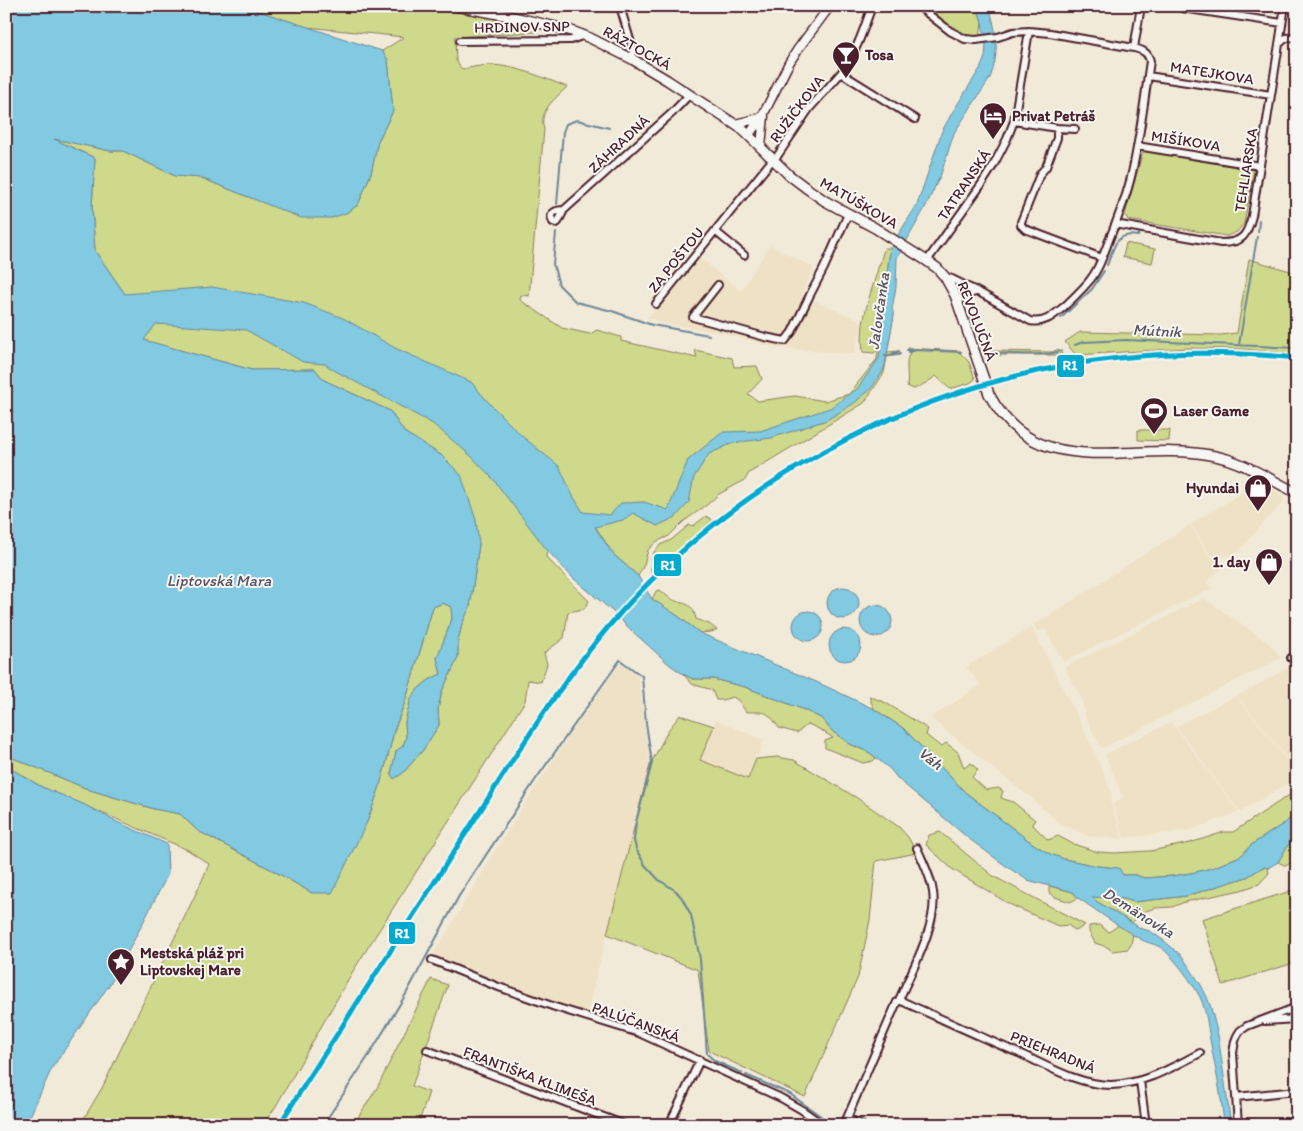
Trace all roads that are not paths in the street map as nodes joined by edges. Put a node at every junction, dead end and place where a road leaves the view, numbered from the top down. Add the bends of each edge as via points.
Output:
1 (456, 6) edge
2 (620, 6) edge
3 (830, 6) edge
4 (872, 6) edge
5 (918, 6) edge
6 (1141, 6) edge
7 (1285, 6) edge
8 (1182, 8) dead end
9 (1282, 23) junction
10 (1029, 31) junction
11 (582, 34) junction
12 (1297, 37) edge
13 (460, 41) dead end
14 (1279, 44) junction
15 (1134, 48) junction
16 (632, 59) junction
17 (841, 73) junction
18 (1148, 76) junction
19 (1271, 95) junction
20 (689, 96) junction
21 (762, 116) junction
22 (915, 119) dead end
23 (1014, 121) junction
24 (736, 124) junction
25 (1057, 128) junction
26 (1075, 129) dead end
27 (749, 135) junction
28 (761, 146) junction
29 (1137, 146) junction
30 (773, 160) junction
31 (1260, 166) junction
32 (564, 210) dead end
33 (848, 214) junction
34 (1115, 224) junction
35 (715, 231) junction
36 (744, 255) dead end
37 (1102, 258) junction
38 (927, 261) junction
39 (945, 277) junction
40 (718, 285) dead end
41 (978, 292) junction
42 (656, 304) dead end
43 (959, 307) junction
44 (1297, 493) edge
45 (917, 848) dead end
46 (432, 960) dead end
47 (899, 1000) junction
48 (1297, 1008) edge
49 (1297, 1019) edge
50 (1256, 1022) junction
51 (426, 1050) dead end
52 (1200, 1053) dead end
53 (700, 1060) junction
54 (1140, 1081) junction
55 (1297, 1091) edge
56 (1236, 1097) junction
57 (847, 1118) junction
58 (625, 1125) edge
59 (670, 1125) edge
60 (823, 1125) edge
61 (842, 1125) edge
62 (862, 1125) edge
63 (1146, 1125) edge
64 (1238, 1125) edge

1 - 11 main road, RÁZTOCKÁ
2 - 16 street via 633,50
3 - 21 street via 789,63
4 - 17 street, RUŽIČKOVA via 857,48
5 - 10 street via 957,36 969,39
6 - 15 street
7 - 9 street, TEHLIARSKA
8 - 9 street
9 - 14 street, TEHLIARSKA
10 - 15 street
10 - 23 street, TATRANSKÁ
11 - 13 street, HRDINOV SNP via 571,40
11 - 16 main road, RÁZTOCKÁ
12 - 14 street via 1286,38
14 - 19 street, TEHLIARSKA
15 - 18 street via 1148,54
16 - 20 main road, RÁZTOCKÁ
17 - 22 street, RUŽIČKOVA
17 - 30 street, RUŽIČKOVA via 809,109
18 - 19 street, MATEJKOVA
18 - 29 street
19 - 31 street, TEHLIARSKA
20 - 24 main road, RÁZTOCKÁ
20 - 32 street, ZÁHRADNÁ
21 - 24 street
21 - 27 street
21 - 28 street
23 - 25 street
23 - 38 street, TATRANSKÁ via 994,166
24 - 27 main road, MATÚŠKOVA
25 - 26 street
25 - 37 street via 1057,138 1021,225 1025,230
27 - 28 main road, MATÚŠKOVA
28 - 30 main road, MATÚŠKOVA
29 - 31 street, MIŠÍKOVA
29 - 34 street
30 - 33 main road, MATÚŠKOVA via 804,187
30 - 35 street, ZA POŠTOU
31 - 34 street, TEHLIARSKA via 1248,231 1236,241 1221,243
33 - 38 main road, MATÚŠKOVA
33 - 40 street via 785,341 693,317
34 - 37 street
35 - 36 street, ZA POŠTOU
35 - 42 street, ZA POŠTOU
37 - 41 street, MATÚŠKOVA via 1084,288 1046,320 1030,321
38 - 39 main road, MATÚŠKOVA
39 - 41 street, MATÚŠKOVA
39 - 43 main road, REVOLUČNÁ
41 - 43 street via 964,295
43 - 44 main road, REVOLUČNÁ via 995,406 1016,429 1043,445 1073,453 1155,451 1210,455 1239,464
45 - 47 street via 931,883 933,911 924,943
46 - 53 street, PALÚČANSKÁ via 555,1007 640,1033
47 - 54 street, PRIEHRADNÁ via 1076,1078 1109,1085
47 - 57 street
48 - 50 street
49 - 50 street
50 - 56 street via 1240,1031 1235,1041
51 - 58 street, FRANTIŠKA KLIMEŠA
52 - 54 street, PRIEHRADNÁ
53 - 59 street
53 - 60 street, PALÚČANSKÁ via 781,1098
54 - 63 street
55 - 56 street
56 - 64 street
57 - 61 street
57 - 62 street

